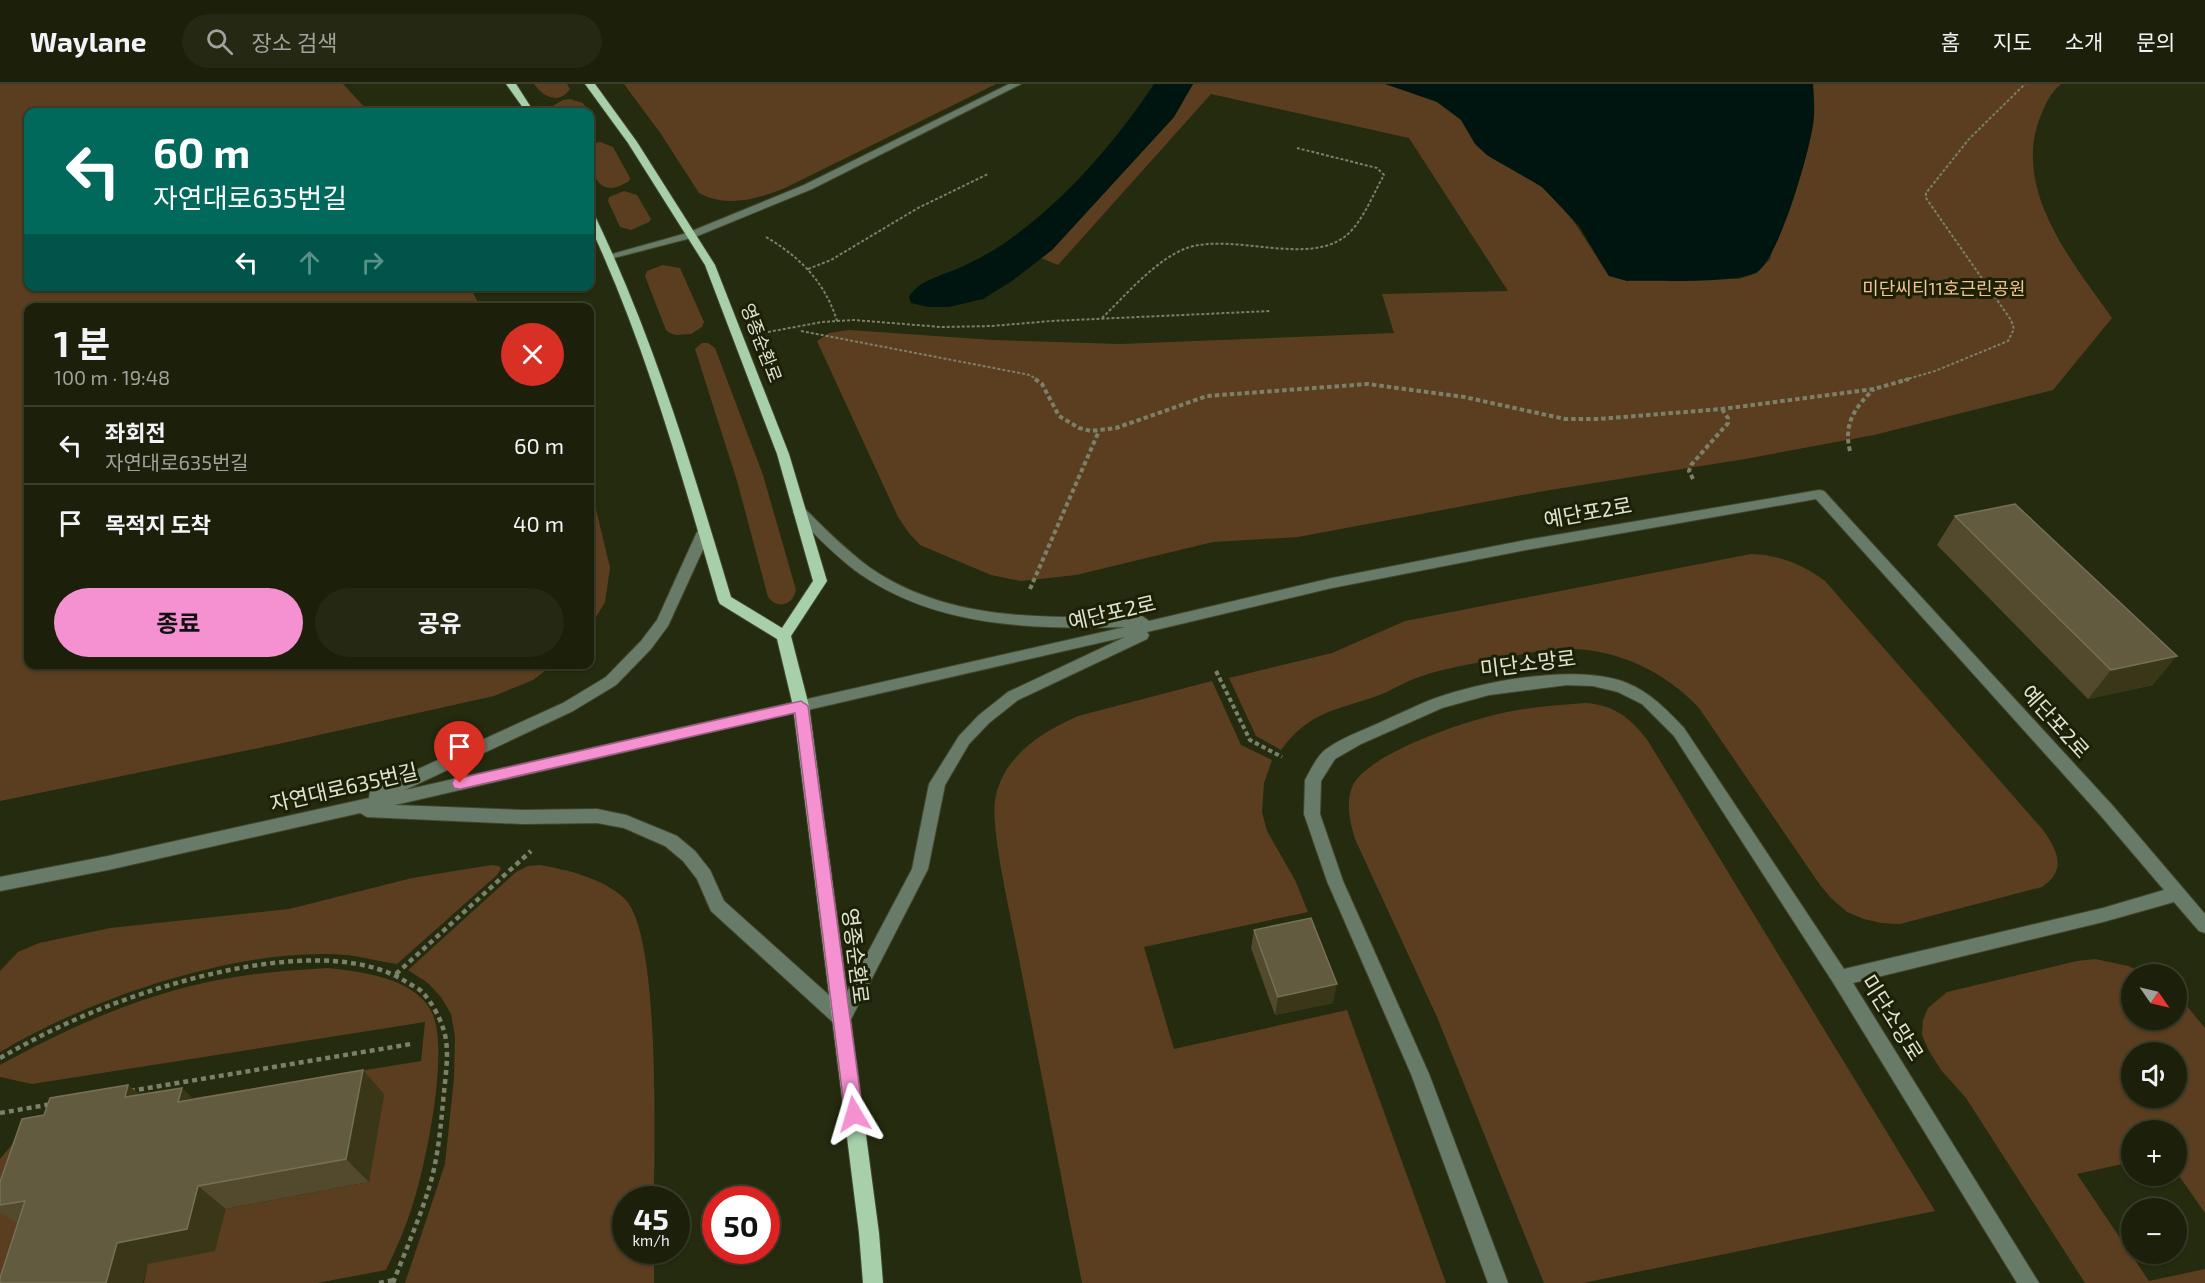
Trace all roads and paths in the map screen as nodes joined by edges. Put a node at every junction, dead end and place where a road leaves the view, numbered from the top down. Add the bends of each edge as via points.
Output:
1 (511, 84) edge
2 (590, 84) edge
3 (1016, 84) edge
4 (2025, 84) edge
5 (527, 108) edge
6 (1296, 148) dead end
7 (988, 174) dead end
8 (727, 220) junction
9 (594, 224) edge
10 (692, 235) junction
11 (610, 256) junction
12 (808, 269) junction
13 (1270, 311) dead end
14 (1101, 319) junction
15 (837, 321) junction
16 (801, 331) dead end
17 (738, 338) junction
18 (1874, 389) junction
19 (1722, 409) junction
20 (1099, 431) junction
21 (1850, 451) dead end
22 (1693, 479) dead end
23 (800, 512) junction
24 (704, 532) junction
25 (1030, 589) dead end
26 (1172, 621) junction
27 (784, 636) junction
28 (1216, 671) dead end
29 (801, 706) junction
30 (1282, 757) dead end
31 (348, 809) junction
32 (531, 851) dead end
33 (0, 884) edge
34 (2177, 894) junction
35 (2205, 926) edge
36 (396, 974) junction
37 (1840, 978) junction
38 (842, 1019) junction
39 (411, 1044) dead end
40 (0, 1058) edge
41 (117, 1094) edge
42 (59, 1103) edge
43 (0, 1113) edge
44 (393, 1282) edge
45 (379, 1283) edge
46 (873, 1283) edge
47 (1498, 1283) edge
48 (2029, 1283) edge

1 - 5 main road
2 - 10 main road, 영종순환로
3 - 8 street via 808,187
4 - 18 path via 1969,139 1926,193 2011,321 2012,336 1991,350
6 - 14 path via 1377,168 1384,175 1348,235 1334,244 1308,248 1218,242 1188,247 1169,257
7 - 12 path
8 - 10 street
8 - 12 path via 780,244
9 - 11 main road
10 - 11 street
10 - 17 main road, 영종순환로 via 710,265
11 - 24 main road via 646,348
12 - 15 path via 833,305
13 - 14 path
14 - 15 path via 941,327
15 - 17 path
16 - 20 path via 1030,375 1042,384 1059,416 1079,428
17 - 23 main road, 영종순환로 via 783,454
18 - 19 path
18 - 21 path via 1854,410 1848,423 1845,439
19 - 20 path via 1565,418 1368,384 1207,396
19 - 22 path via 1728,423 1691,465
20 - 25 path
23 - 26 street via 865,570 894,588 942,607 1004,620
23 - 27 main road, 영종순환로 via 820,581
24 - 27 main road via 724,600
24 - 31 street via 663,622 611,681 568,707
26 - 29 street, 예단포2로
26 - 34 street, 예단포2로 via 1332,583 1819,494 2107,811
26 - 38 street via 1013,696 964,740 937,784 920,869
27 - 29 main road, 영종순환로
28 - 30 path via 1250,740
29 - 31 street, 자연대로635번길
29 - 38 main road, 영종순환로
31 - 33 street, 자연대로635번길
31 - 38 street via 523,817 597,816 626,822 671,842 689,856 704,875 717,906
32 - 36 path
34 - 35 street, 예단포2로
34 - 37 street
36 - 40 path via 362,964 329,962 283,962 226,970 126,999
36 - 44 path via 417,986 435,1005 444,1030 446,1067 432,1180
37 - 47 street, 미단소망로 via 1679,732 1647,700 1622,687 1567,679 1489,689 1438,703 1329,755 1313,780 1312,814 1335,881 1420,1074
37 - 48 street, 미단소망로
38 - 46 main road, 영종순환로
39 - 41 path
42 - 43 path
44 - 45 path

